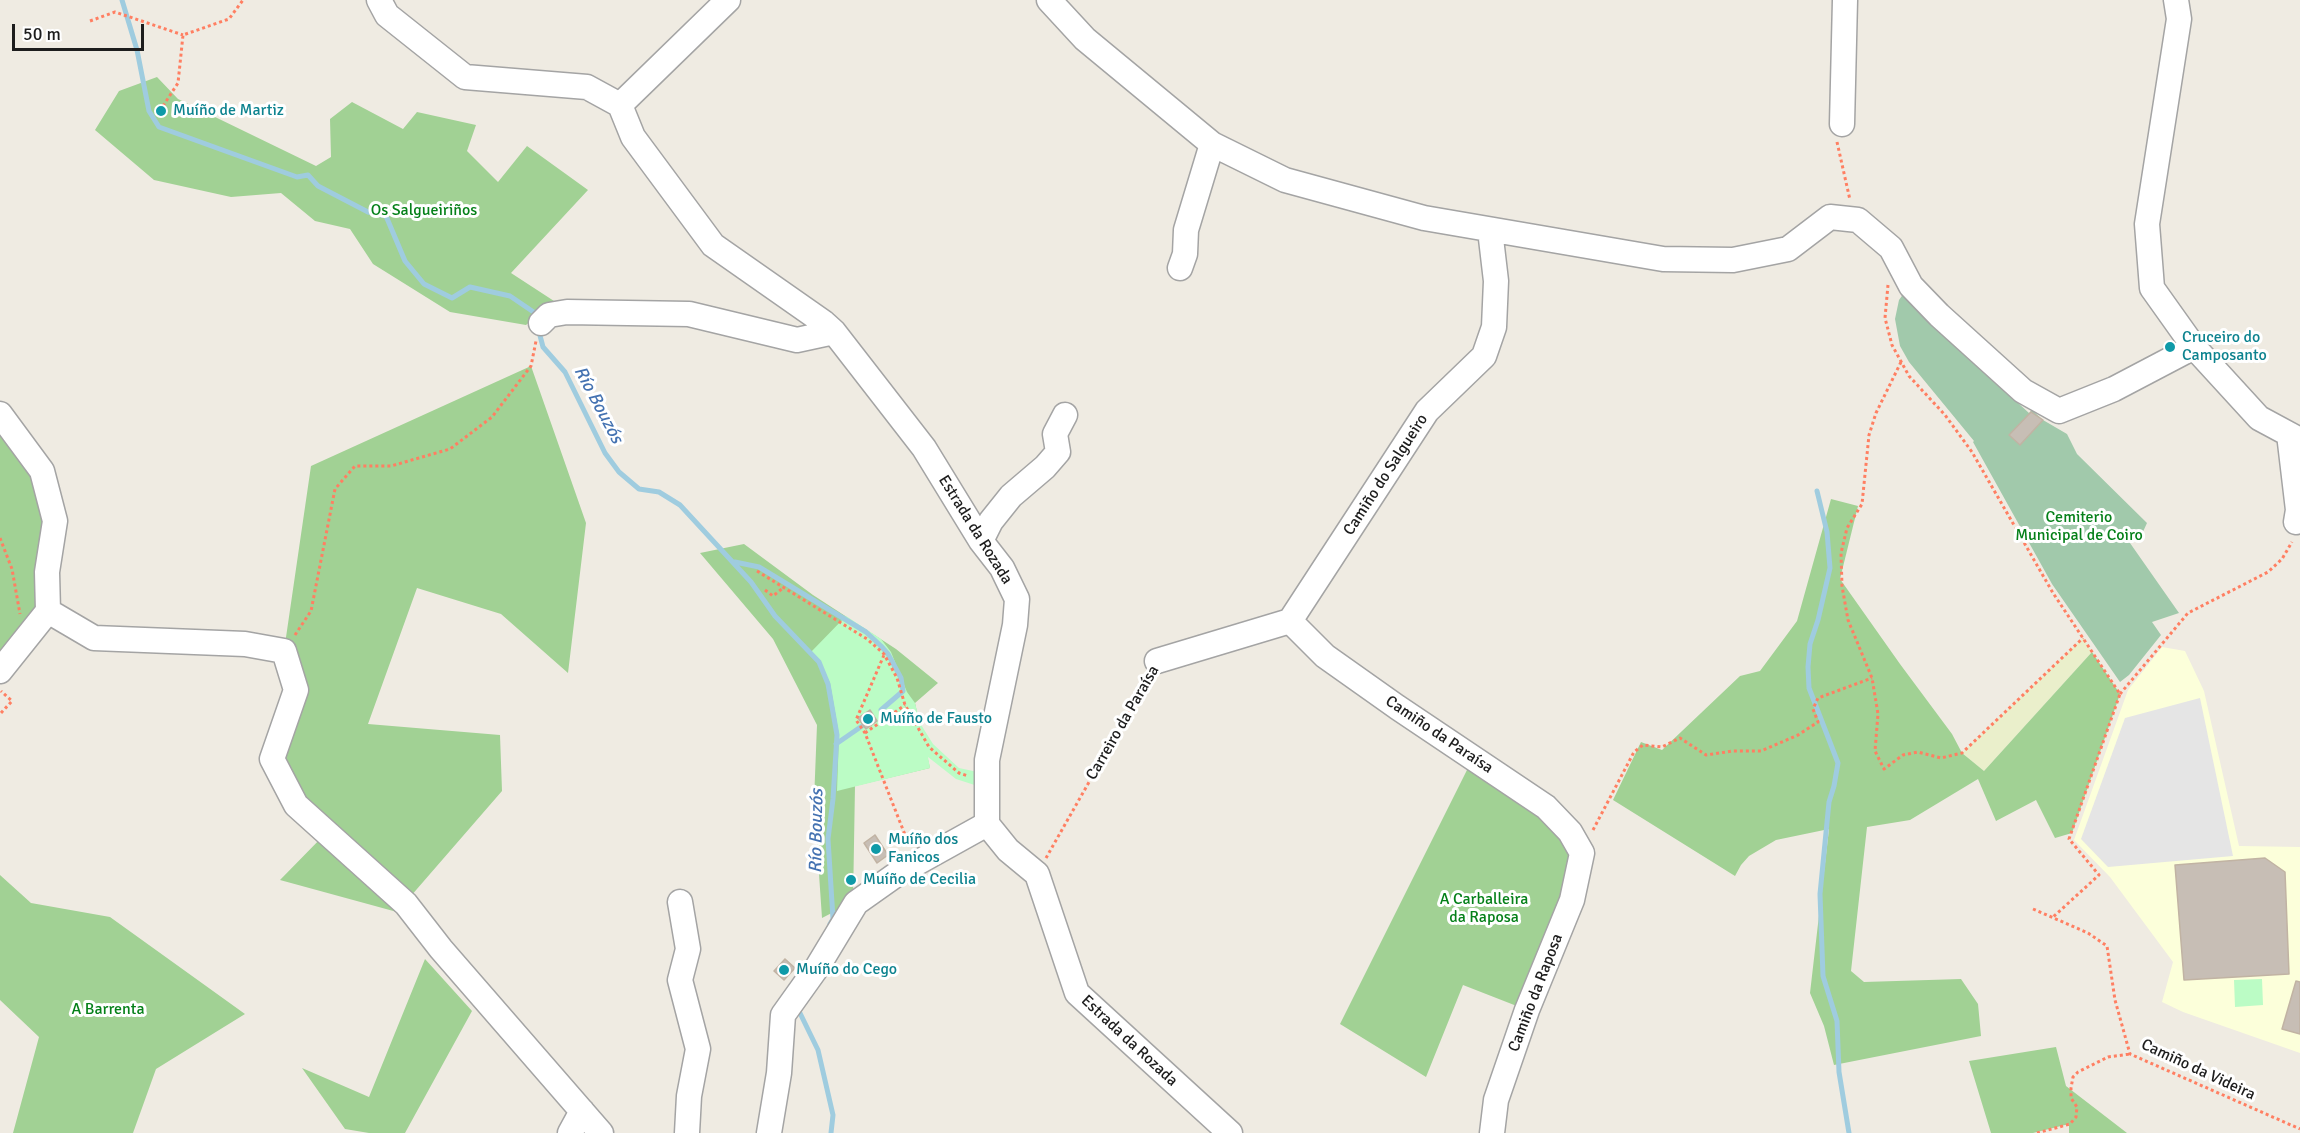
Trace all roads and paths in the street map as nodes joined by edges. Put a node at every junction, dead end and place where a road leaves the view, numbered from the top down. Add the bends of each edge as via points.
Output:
1 (243, 0) edge
2 (379, 0) edge
3 (728, 0) edge
4 (1049, 0) edge
5 (1845, 0) edge
6 (2176, 0) edge
7 (90, 21) dead end
8 (183, 35) junction
9 (620, 105) junction
10 (164, 106) dead end
11 (1842, 124) joint
12 (1212, 144) junction
13 (1858, 220) junction
14 (1490, 230) junction
15 (1180, 268) dead end
16 (1888, 283) dead end
17 (539, 330) joint
18 (834, 332) junction
19 (2194, 347) junction
20 (1901, 362) junction
21 (0, 414) edge
22 (1065, 415) dead end
23 (2294, 437) edge
24 (2296, 522) joint
25 (0, 538) edge
26 (981, 541) junction
27 (757, 571) dead end
28 (783, 588) junction
29 (765, 590) dead end
30 (48, 611) junction
31 (1290, 621) junction
32 (2083, 638) junction
33 (20, 646) junction
34 (284, 651) junction
35 (884, 654) junction
36 (1158, 661) joint
37 (0, 671) edge
38 (1872, 678) junction
39 (0, 690) edge
40 (2120, 694) junction
41 (905, 705) junction
42 (1, 713) edge
43 (864, 732) junction
44 (987, 782) junction
45 (987, 824) junction
46 (1582, 853) junction
47 (916, 863) junction
48 (1037, 874) junction
49 (680, 903) dead end
50 (2033, 909) dead end
51 (2052, 918) junction
52 (2130, 1054) junction
53 (582, 1111) junction
54 (2300, 1130) edge
55 (570, 1133) edge
56 (601, 1133) edge
57 (687, 1133) edge
58 (769, 1133) edge
59 (1230, 1133) edge
60 (1492, 1133) edge
61 (2037, 1133) edge

1 - 8 path via 229,19
2 - 9 street via 387,15 465,77 587,87
3 - 9 street
4 - 12 street via 1085,39
5 - 11 street
6 - 19 street via 2179,19 2147,224 2152,288
7 - 8 path via 115,12
8 - 10 path via 178,83
9 - 18 street, Estrada da Rozada via 633,137 712,245
11 - 13 path via 1836,134 1842,172
12 - 14 street via 1285,180 1424,218
12 - 15 street via 1186,230
13 - 14 street via 1830,217 1788,249 1733,260 1663,259
13 - 19 street via 1891,248 1911,286 1939,315 2023,391 2059,411 2114,389
14 - 31 street, Camiño do Salgueiro via 1496,281 1494,327 1484,356 1427,411
16 - 20 path via 1885,318
17 - 18 street via 549,315 567,312 689,314 797,340
17 - 34 path via 531,366 492,417 450,449 391,466 355,466 335,489 310,611
18 - 26 street, Estrada da Rozada via 924,448
19 - 23 street via 2259,418
20 - 32 path via 1972,453
20 - 38 path via 1869,435 1862,504 1847,528 1841,553 1848,620
21 - 30 street via 42,471 55,521 47,572
22 - 26 street via 1055,434 1058,452 1011,496
23 - 24 street
24 - 40 path via 2291,545 2282,559 2268,572 2188,613
25 - 33 path via 18,591
26 - 44 street, Estrada da Rozada via 1002,568 1017,599 987,760
27 - 28 path
28 - 29 path via 773,596
28 - 35 path via 867,639
30 - 33 street
30 - 34 street via 94,638 245,644
31 - 36 street, Carreiro da Paraísa
31 - 46 street, Camiño da Paraísa via 1325,656 1546,807 1570,832
32 - 38 path via 1962,753 1941,758 1918,752 1903,755 1884,769 1875,751 1878,714
32 - 40 path
33 - 37 street
34 - 53 street via 296,690 272,759 296,805 406,904 441,950
35 - 41 path
35 - 43 path via 856,720
36 - 48 path, Carreiro da Paraísa
38 - 46 path via 1818,698 1813,709 1818,722 1761,751 1706,755 1680,738 1662,747 1643,745 1634,752
39 - 42 path via 12,701
40 - 51 path via 2069,839 2098,875
41 - 43 path
41 - 44 path via 929,747 959,773
43 - 47 path
44 - 45 street, Estrada da Rozada
45 - 47 street
45 - 48 street via 1008,850
46 - 60 street, Camiño da Raposa via 1572,900 1496,1100
47 - 58 street via 856,903 783,1015
48 - 59 street, Estrada da Rozada via 1077,993
49 - 57 street via 688,949 680,980 698,1049
50 - 51 path, Camiño da Videira
51 - 52 path, Camiño da Videira via 2108,946 2115,1000
52 - 54 path, Camiño da Videira
52 - 61 path via 2108,1057 2078,1072 2071,1088 2076,1117 2070,1124
53 - 55 street
53 - 56 street

